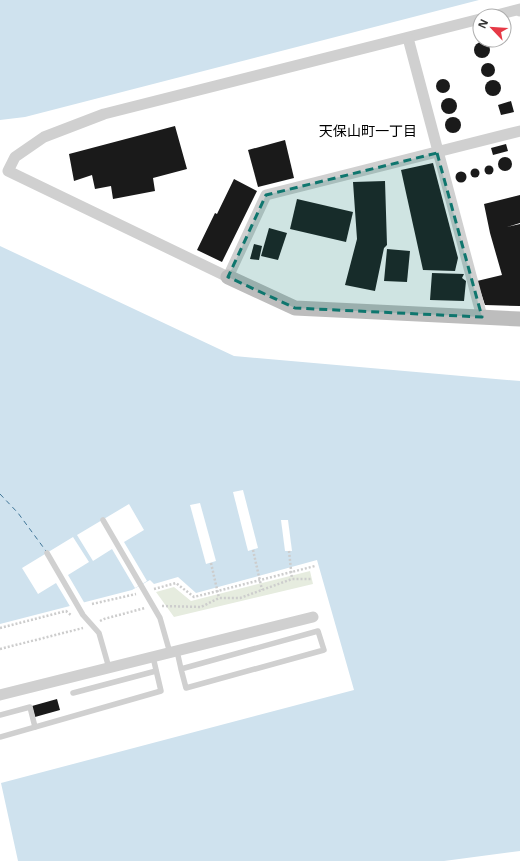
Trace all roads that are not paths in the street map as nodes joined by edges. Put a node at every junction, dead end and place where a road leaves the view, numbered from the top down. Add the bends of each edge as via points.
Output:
1 (512, 11) edge
2 (520, 11) edge
3 (472, 21) edge
4 (408, 38) junction
5 (520, 131) edge
6 (438, 153) junction
7 (228, 277) junction
8 (482, 317) junction
9 (520, 319) edge
10 (103, 520) dead end
11 (47, 553) dead end
12 (313, 618) dead end
13 (173, 652) junction
14 (153, 657) junction
15 (109, 668) junction
16 (181, 669) junction
17 (156, 672) junction
18 (73, 693) dead end
19 (0, 695) edge
20 (0, 715) edge
21 (35, 727) junction
22 (0, 737) edge

1 - 2 street
3 - 4 street
4 - 6 street
4 - 7 street via 104,114 44,138 15,157 8,171
5 - 6 street
6 - 7 street via 266,195
6 - 8 street
7 - 8 street via 295,308
8 - 9 street
10 - 13 lane via 160,618
11 - 15 lane via 83,615 99,633
12 - 13 street
13 - 14 street
13 - 16 lane
14 - 15 street
14 - 17 lane
15 - 19 street
16 - 16 lane via 318,631 324,650 186,688
17 - 18 lane
17 - 21 lane via 161,691
20 - 21 lane via 30,707
21 - 22 lane

